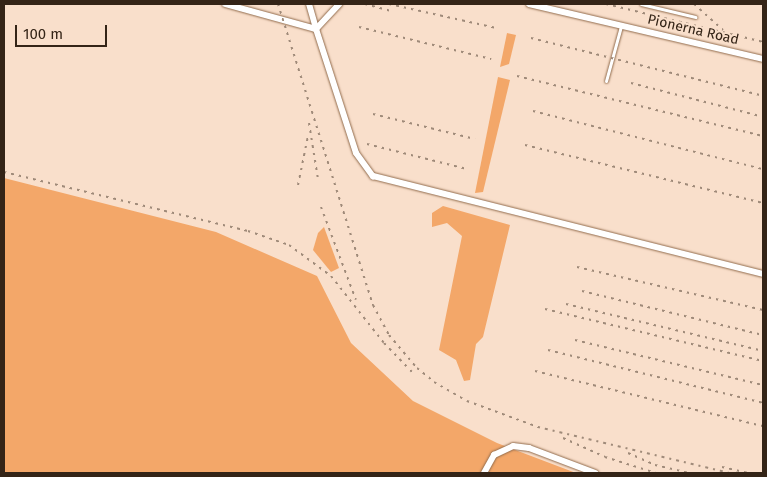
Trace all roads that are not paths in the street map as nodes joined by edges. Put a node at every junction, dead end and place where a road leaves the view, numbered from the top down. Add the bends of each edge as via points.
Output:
1 (225, 4) edge
2 (309, 4) edge
3 (339, 4) edge
4 (530, 4) edge
5 (641, 4) edge
6 (695, 17) dead end
7 (621, 25) junction
8 (316, 29) junction
9 (763, 59) edge
10 (606, 81) dead end
11 (763, 274) edge
12 (484, 473) edge
13 (595, 473) edge

1 - 8 street
2 - 8 street
3 - 8 street
4 - 7 street, Pionerna Road
5 - 6 lane
7 - 9 street, Pionerna Road
7 - 10 lane
8 - 11 street via 356,153 372,176
12 - 13 street via 494,455 513,446 529,448

